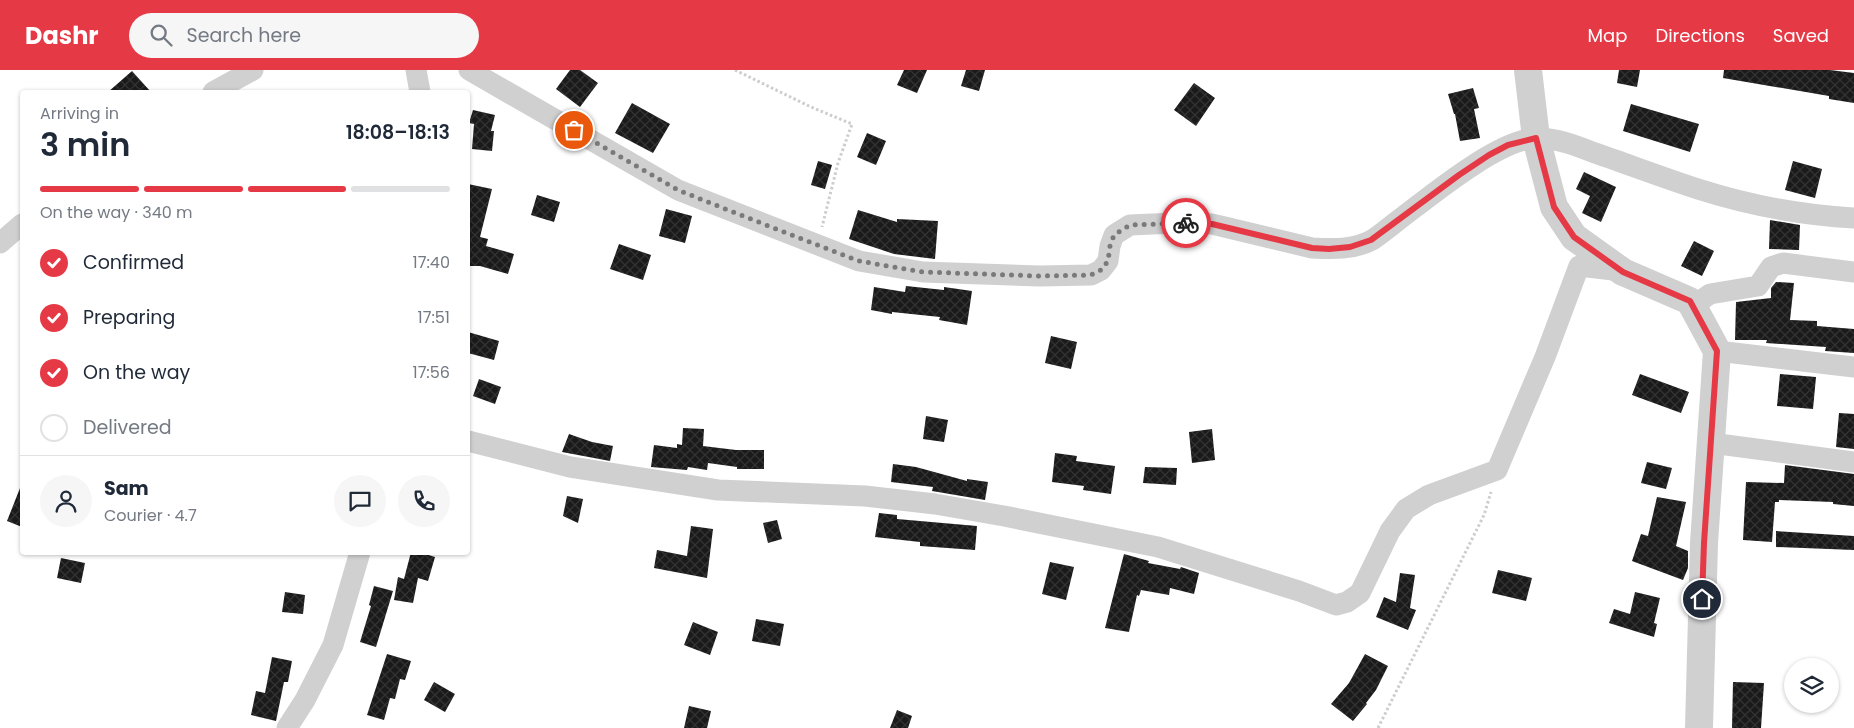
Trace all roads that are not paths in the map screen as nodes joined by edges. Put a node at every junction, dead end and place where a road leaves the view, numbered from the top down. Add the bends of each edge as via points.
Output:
1 (253, 70) edge
2 (416, 70) edge
3 (470, 70) edge
4 (1528, 70) edge
5 (217, 90) edge
6 (420, 90) edge
7 (1536, 138) junction
8 (1854, 218) edge
9 (20, 226) edge
10 (0, 243) edge
11 (1623, 272) junction
12 (1854, 272) edge
13 (1693, 306) junction
14 (1717, 351) junction
15 (1854, 367) edge
16 (470, 442) edge
17 (1711, 443) junction
18 (1854, 462) edge
19 (359, 555) edge
20 (287, 728) edge
21 (1700, 728) edge

1 - 5 street
2 - 6 street
3 - 7 street via 678,190 859,261 923,272 1091,275 1108,261 1114,235 1130,225 1212,224 1312,248 1350,247 1371,240 1489,155 1508,145
4 - 7 street
7 - 8 street via 1566,143 1699,190 1747,203
7 - 11 street via 1554,207 1574,237
9 - 10 street
11 - 13 street via 1690,301
11 - 16 street via 1578,266 1545,357 1497,470 1429,495 1406,509 1390,531 1360,594 1336,605 1158,547 1004,516 865,496 718,490 570,468
12 - 13 street via 1783,263 1771,267 1758,286 1710,294
13 - 14 street
14 - 15 street
14 - 17 street
17 - 18 street
17 - 21 street via 1704,543
19 - 20 street via 333,645

